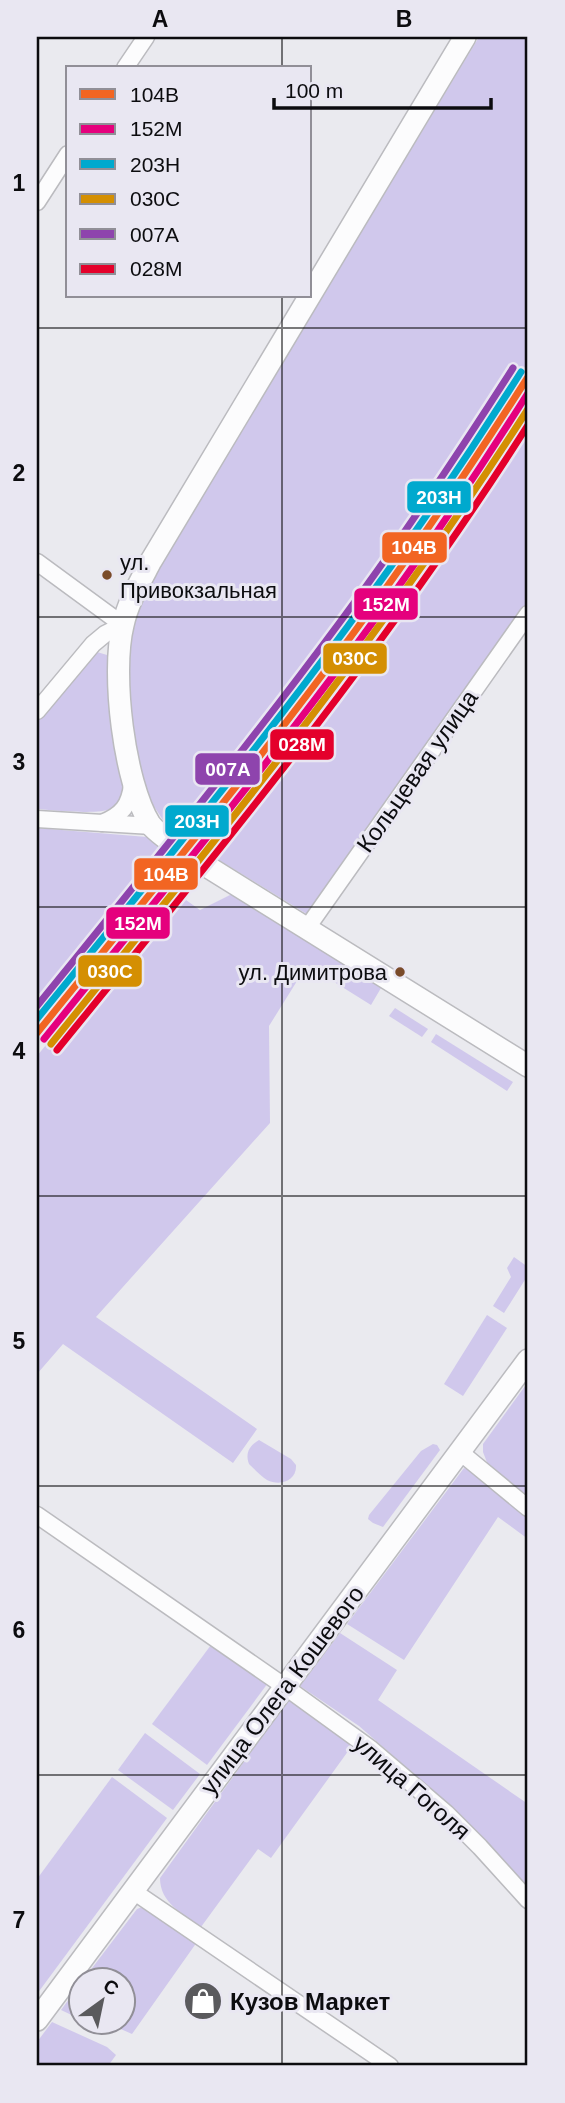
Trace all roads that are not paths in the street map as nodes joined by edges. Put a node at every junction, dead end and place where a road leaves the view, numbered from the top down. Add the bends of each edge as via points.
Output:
1 (146, 37) edge
2 (465, 37) edge
3 (126, 66) edge
4 (66, 157) edge
5 (37, 202) edge
6 (312, 292) edge
7 (309, 298) edge
8 (37, 562) edge
9 (528, 614) edge
10 (123, 625) junction
11 (37, 711) edge
12 (133, 779) junction
13 (37, 819) edge
14 (102, 823) junction
15 (152, 826) junction
16 (307, 928) junction
17 (528, 1066) edge
18 (528, 1360) edge
19 (460, 1452) junction
20 (528, 1507) edge
21 (40, 1523) edge
22 (284, 1686) junction
23 (133, 1891) junction
24 (528, 1900) edge
25 (37, 2020) edge
26 (390, 2066) edge

1 - 3 street
2 - 6 main road
4 - 5 street
7 - 10 main road via 151,561
8 - 10 street
9 - 16 street, Кольцевая улица
10 - 11 street via 93,644
10 - 12 main road via 118,685
12 - 14 street via 130,801
12 - 15 main road
13 - 14 street
14 - 15 street
15 - 16 main road via 192,857
16 - 17 main road
18 - 19 main road, улица Олега Кошевого
19 - 20 street
19 - 22 main road, улица Олега Кошевого
21 - 22 street, улица Гоголя
22 - 23 main road, улица Олега Кошевого
22 - 24 street, улица Гоголя via 361,1741 437,1806
23 - 25 main road, улица Олега Кошевого
23 - 26 street

